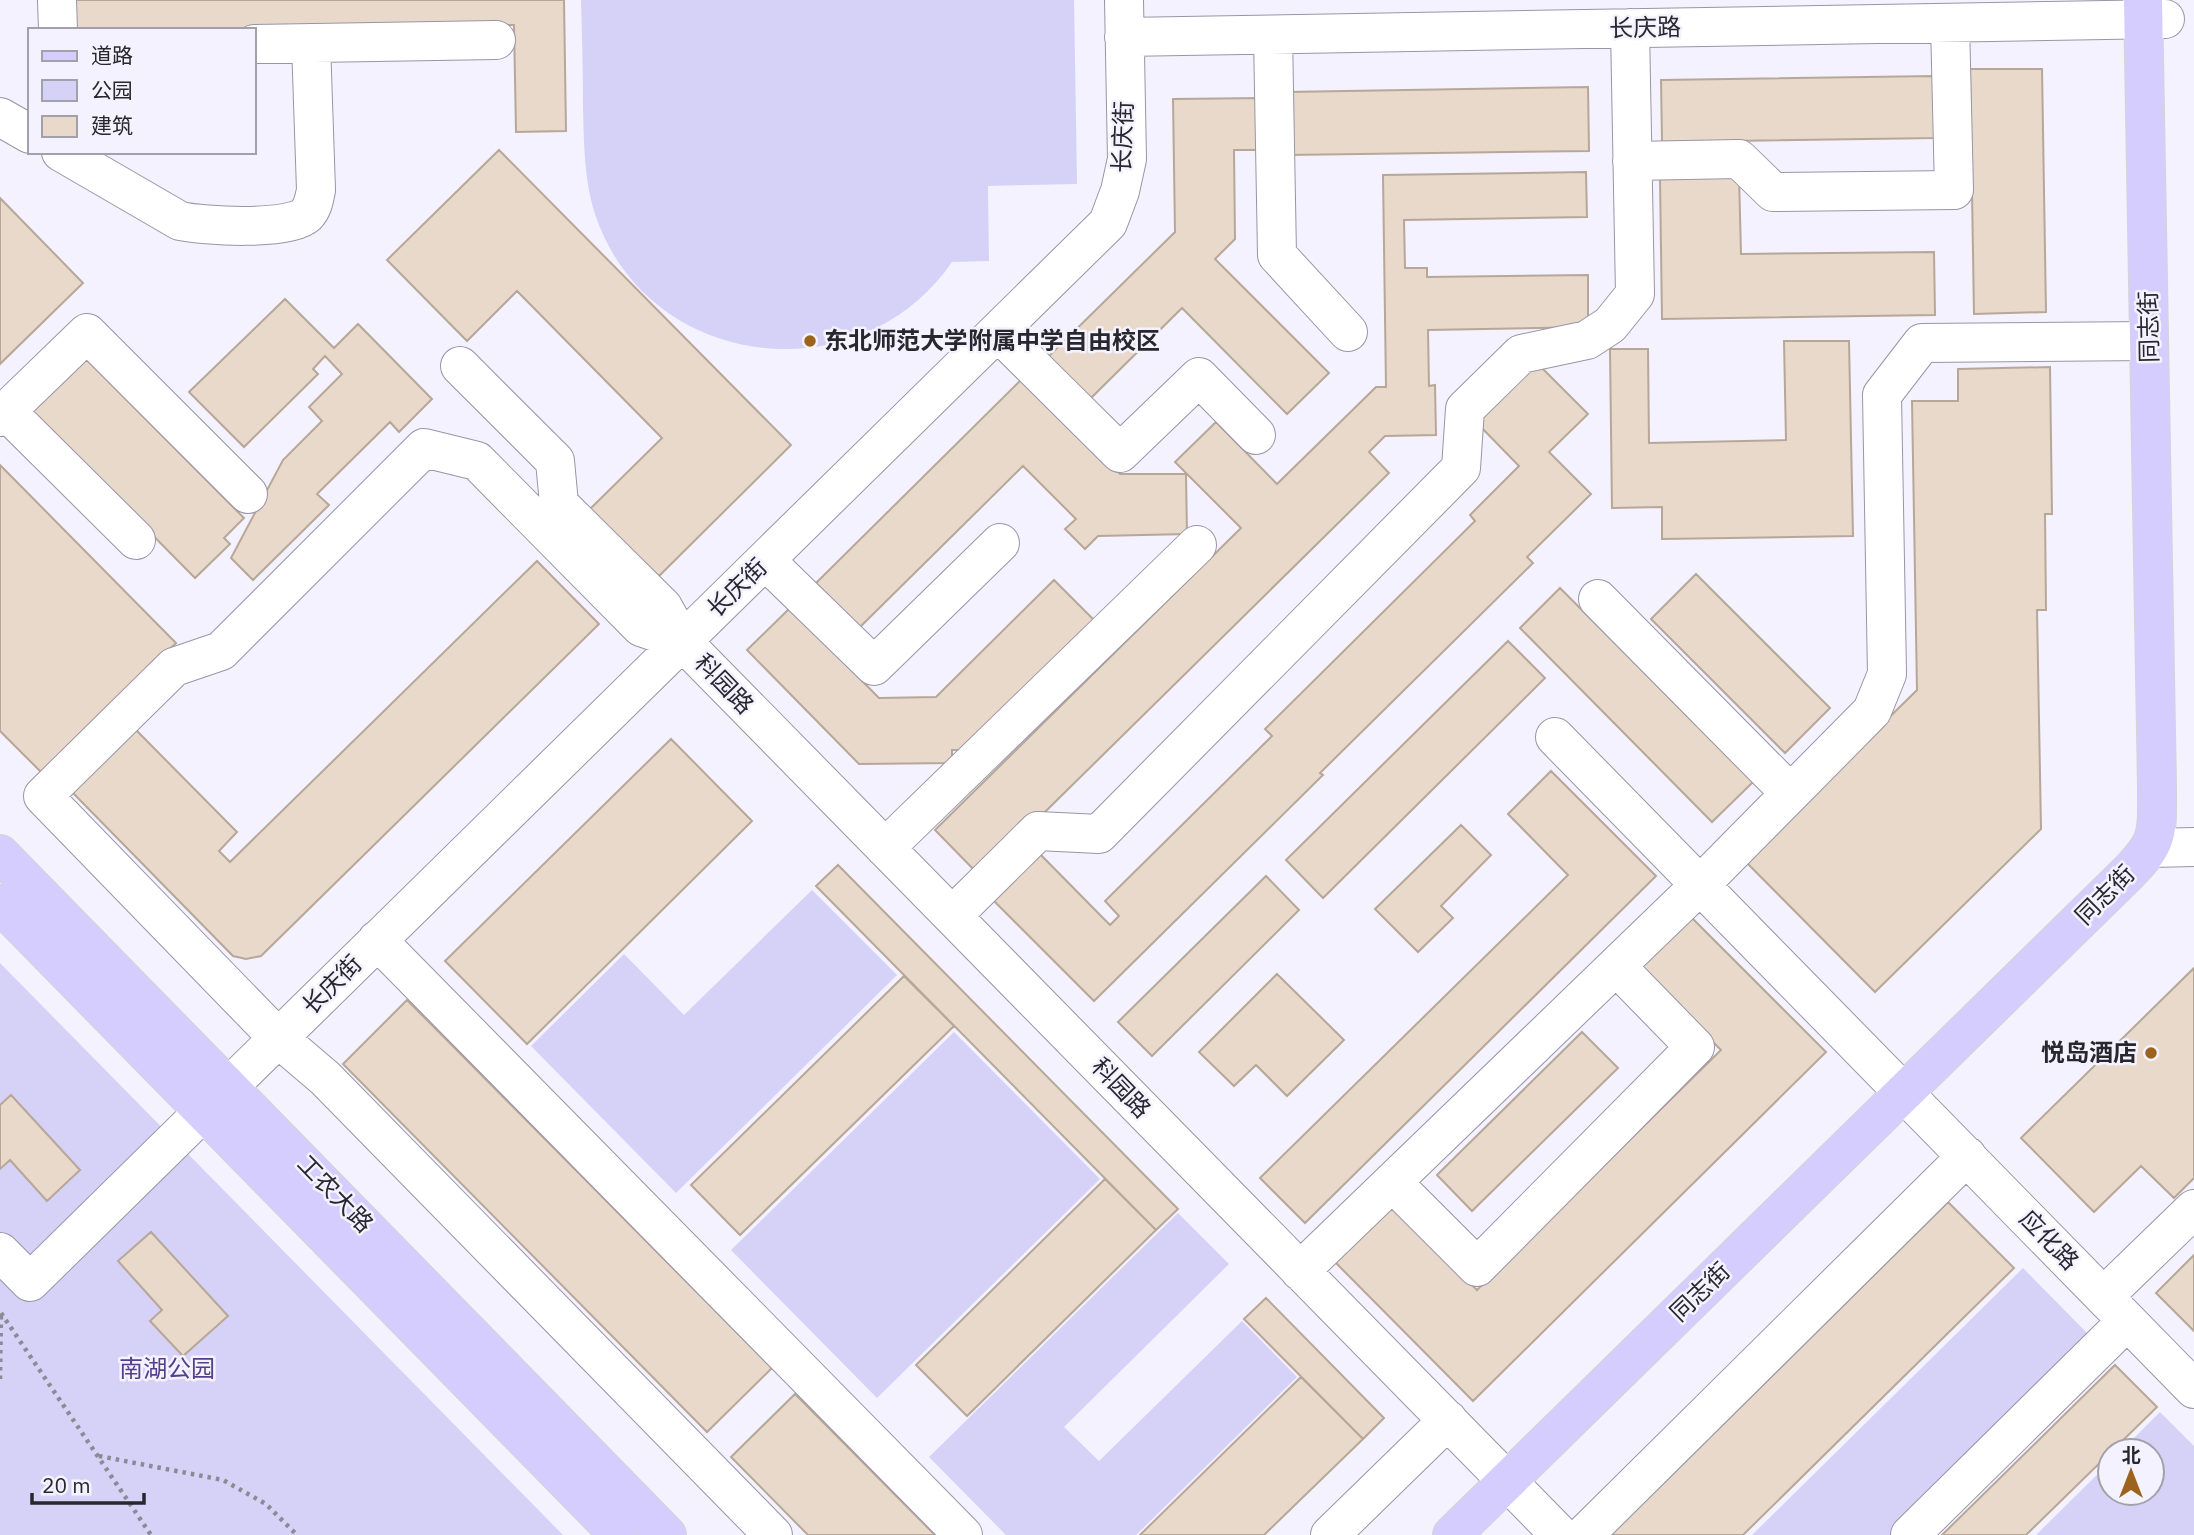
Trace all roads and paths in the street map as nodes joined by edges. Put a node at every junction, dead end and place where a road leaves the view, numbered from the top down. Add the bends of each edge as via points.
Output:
1 (57, 0) edge
2 (2154, 10) edge
3 (1124, 19) edge
4 (1648, 19) edge
5 (1950, 23) junction
6 (58, 28) edge
7 (1273, 35) junction
8 (496, 40) dead end
9 (311, 43) junction
10 (256, 44) edge
11 (0, 117) edge
12 (28, 133) edge
13 (64, 154) edge
14 (1632, 161) junction
15 (998, 332) junction
16 (1348, 332) dead end
17 (2149, 341) junction
18 (460, 366) dead end
19 (3, 414) edge
20 (1256, 435) dead end
21 (248, 494) dead end
22 (136, 540) dead end
23 (1000, 543) dead end
24 (1197, 545) dead end
25 (765, 560) junction
26 (1598, 599) dead end
27 (682, 641) junction
28 (1555, 737) dead end
29 (1790, 793) junction
30 (2173, 847) edge
31 (885, 848) junction
32 (0, 854) edge
33 (1700, 885) junction
34 (0, 904) edge
35 (952, 916) junction
36 (377, 940) junction
37 (1616, 966) junction
38 (278, 1038) junction
39 (217, 1098) junction
40 (1912, 1100) junction
41 (1967, 1156) junction
42 (1392, 1182) junction
43 (2194, 1209) edge
44 (0, 1252) edge
45 (1300, 1270) junction
46 (2116, 1308) junction
47 (1, 1313) edge
48 (0, 1379) edge
49 (2194, 1389) edge
50 (1448, 1420) junction
51 (98, 1455) junction
52 (1515, 1489) junction
53 (151, 1535) edge
54 (297, 1535) edge
55 (619, 1535) edge
56 (667, 1535) edge
57 (773, 1535) edge
58 (963, 1535) edge
59 (1329, 1535) edge
60 (1452, 1535) edge
61 (1484, 1535) edge
62 (1560, 1535) edge
63 (1584, 1535) edge
64 (1910, 1535) edge

1 - 6 street
2 - 5 street, 长庆路
2 - 17 main road, 同志街
2 - 30 main road, 同志街 via 2180,786 2180,820
3 - 7 street, 长庆路
3 - 15 street, 长庆街 via 1127,159 1108,223
4 - 5 street, 长庆路
4 - 7 street, 长庆路
4 - 14 street
5 - 14 street via 1954,190 1773,192 1739,159
7 - 16 street via 1277,256
8 - 9 street
9 - 10 street
9 - 13 street via 316,190 313,206 304,217 286,224 201,226 180,221
11 - 12 street
14 - 35 street via 1635,295 1611,325 1587,340 1521,354 1465,410 1461,468 1099,834 1038,831
15 - 20 street via 1120,453 1199,377
15 - 25 street, 长庆街
17 - 29 street via 1922,343 1882,395 1887,674 1872,711
17 - 30 main road, 同志街 via 2156,834
18 - 27 street via 555,461 559,503 663,607
19 - 21 street via 87,333
19 - 22 street
23 - 25 street via 874,666
24 - 31 street
25 - 27 street, 长庆街
26 - 29 street
27 - 31 street, 科园路
27 - 36 street, 长庆街
27 - 38 street via 641,627 477,461 424,448 221,651 174,667 43,796
28 - 33 street, 应化路
29 - 33 street
30 - 40 main road, 同志街 via 2144,888
31 - 35 street, 科园路
32 - 39 main road, 工农大路
33 - 37 street
33 - 40 street, 应化路
34 - 39 main road, 工农大路
35 - 45 street, 科园路
36 - 38 street, 长庆街
36 - 58 street
37 - 42 street
37 - 42 street via 1695,1047 1477,1267
38 - 39 street, 长庆街
38 - 57 street via 325,1078
39 - 44 street, 长庆街 via 30,1282
39 - 55 main road, 工农大路
39 - 56 main road, 工农大路
40 - 41 street, 应化路
40 - 52 main road, 同志街
41 - 46 street, 应化路
41 - 63 street
42 - 45 street
43 - 46 street
45 - 50 street, 科园路
46 - 49 street, 应化路
46 - 64 street
47 - 48 path
47 - 51 path
50 - 52 street, 科园路
50 - 59 street
51 - 53 path
51 - 54 path via 223,1480 266,1504
52 - 60 main road, 同志街
52 - 61 main road, 同志街
52 - 62 street, 科园路

